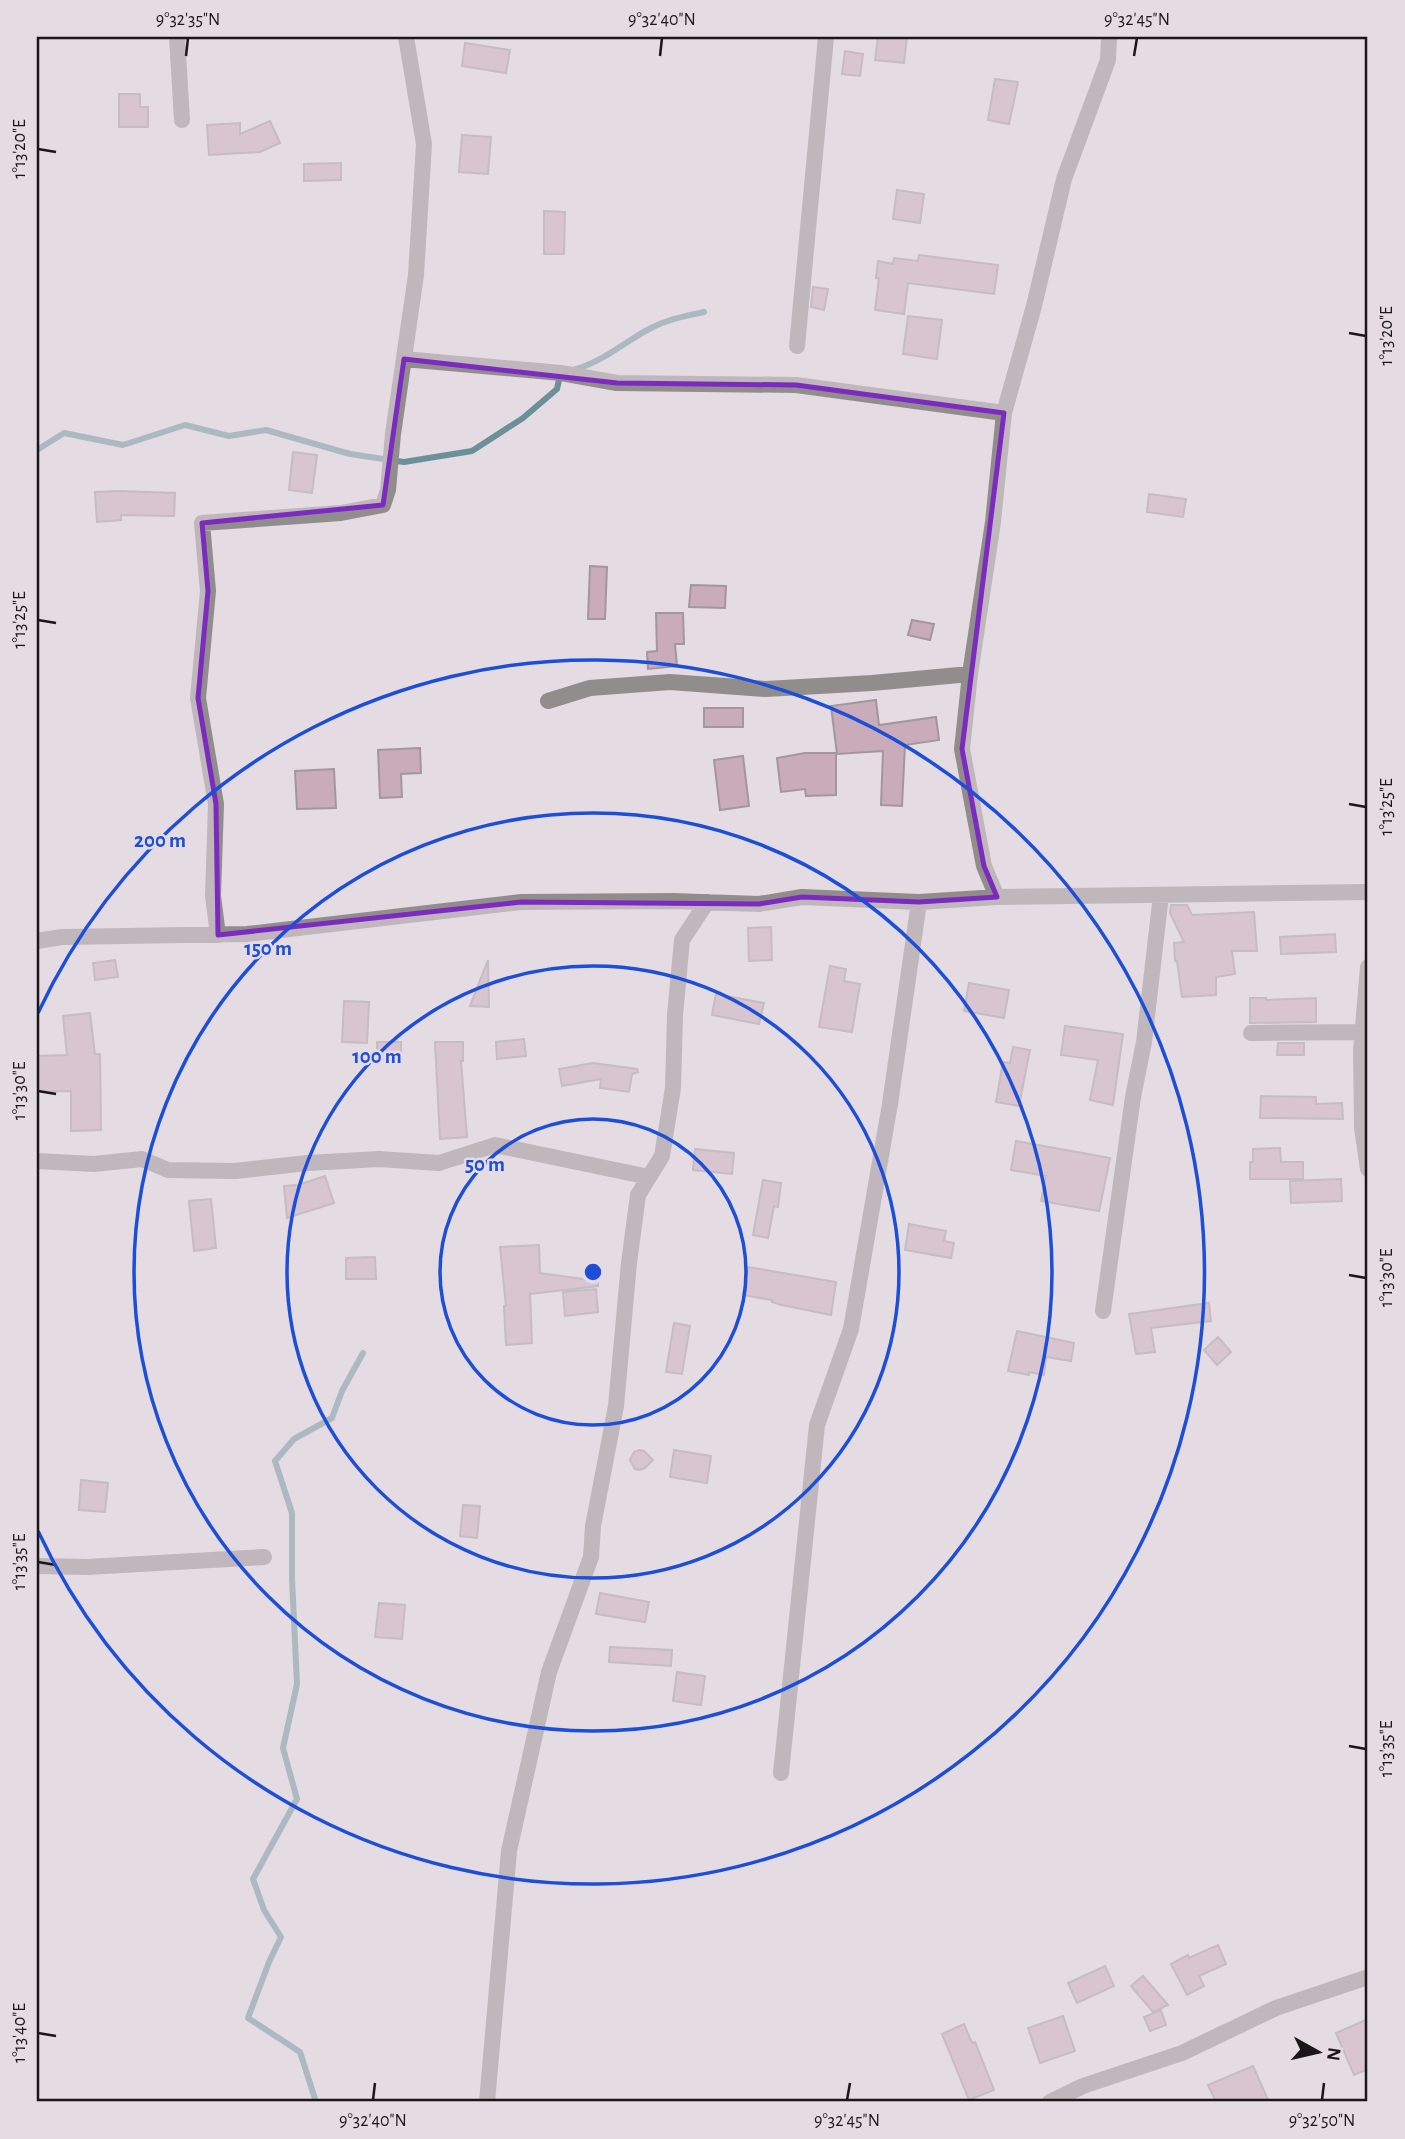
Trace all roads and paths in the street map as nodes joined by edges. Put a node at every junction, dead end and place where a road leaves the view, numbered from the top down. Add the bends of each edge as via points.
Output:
1 (177, 37) edge
2 (406, 37) edge
3 (826, 37) edge
4 (1110, 37) edge
5 (182, 120) dead end
6 (797, 346) dead end
7 (404, 359) junction
8 (1004, 413) junction
9 (970, 674) junction
10 (548, 701) dead end
11 (1368, 892) edge
12 (1161, 895) junction
13 (997, 897) junction
14 (707, 902) junction
15 (919, 902) junction
16 (218, 935) junction
17 (37, 941) edge
18 (1368, 967) edge
19 (1361, 1032) junction
20 (1251, 1034) dead end
21 (1365, 1050) edge
22 (37, 1161) edge
23 (1368, 1169) edge
24 (649, 1177) junction
25 (1103, 1311) dead end
26 (264, 1557) dead end
27 (37, 1566) edge
28 (780, 1773) dead end
29 (1368, 1977) edge
30 (487, 2102) edge
31 (1050, 2102) edge

1 - 5 street
2 - 7 street via 424,144 416,275
3 - 6 street
4 - 8 street via 1108,61 1064,179
7 - 8 street via 561,373 617,383 796,385
7 - 16 street via 383,505 341,513 202,523 208,592 198,698 216,804
8 - 9 street
9 - 10 street via 766,689 670,682 590,688
9 - 13 street via 962,749 984,866
11 - 12 street
12 - 13 street
12 - 25 street
13 - 15 street
14 - 15 street via 759,904 802,897
14 - 16 street via 521,902
14 - 24 street via 682,940 673,1088 662,1156
15 - 28 street via 851,1328 817,1425
16 - 17 street
18 - 19 street
19 - 20 street
19 - 21 street
21 - 23 street via 1362,1127
22 - 24 street via 94,1164 142,1159 168,1170 235,1171 379,1159 439,1163 495,1145
24 - 30 street via 638,1195 616,1406 591,1557 549,1672 509,1851
26 - 27 street
29 - 31 street via 1276,2008 1182,2053 1083,2086

